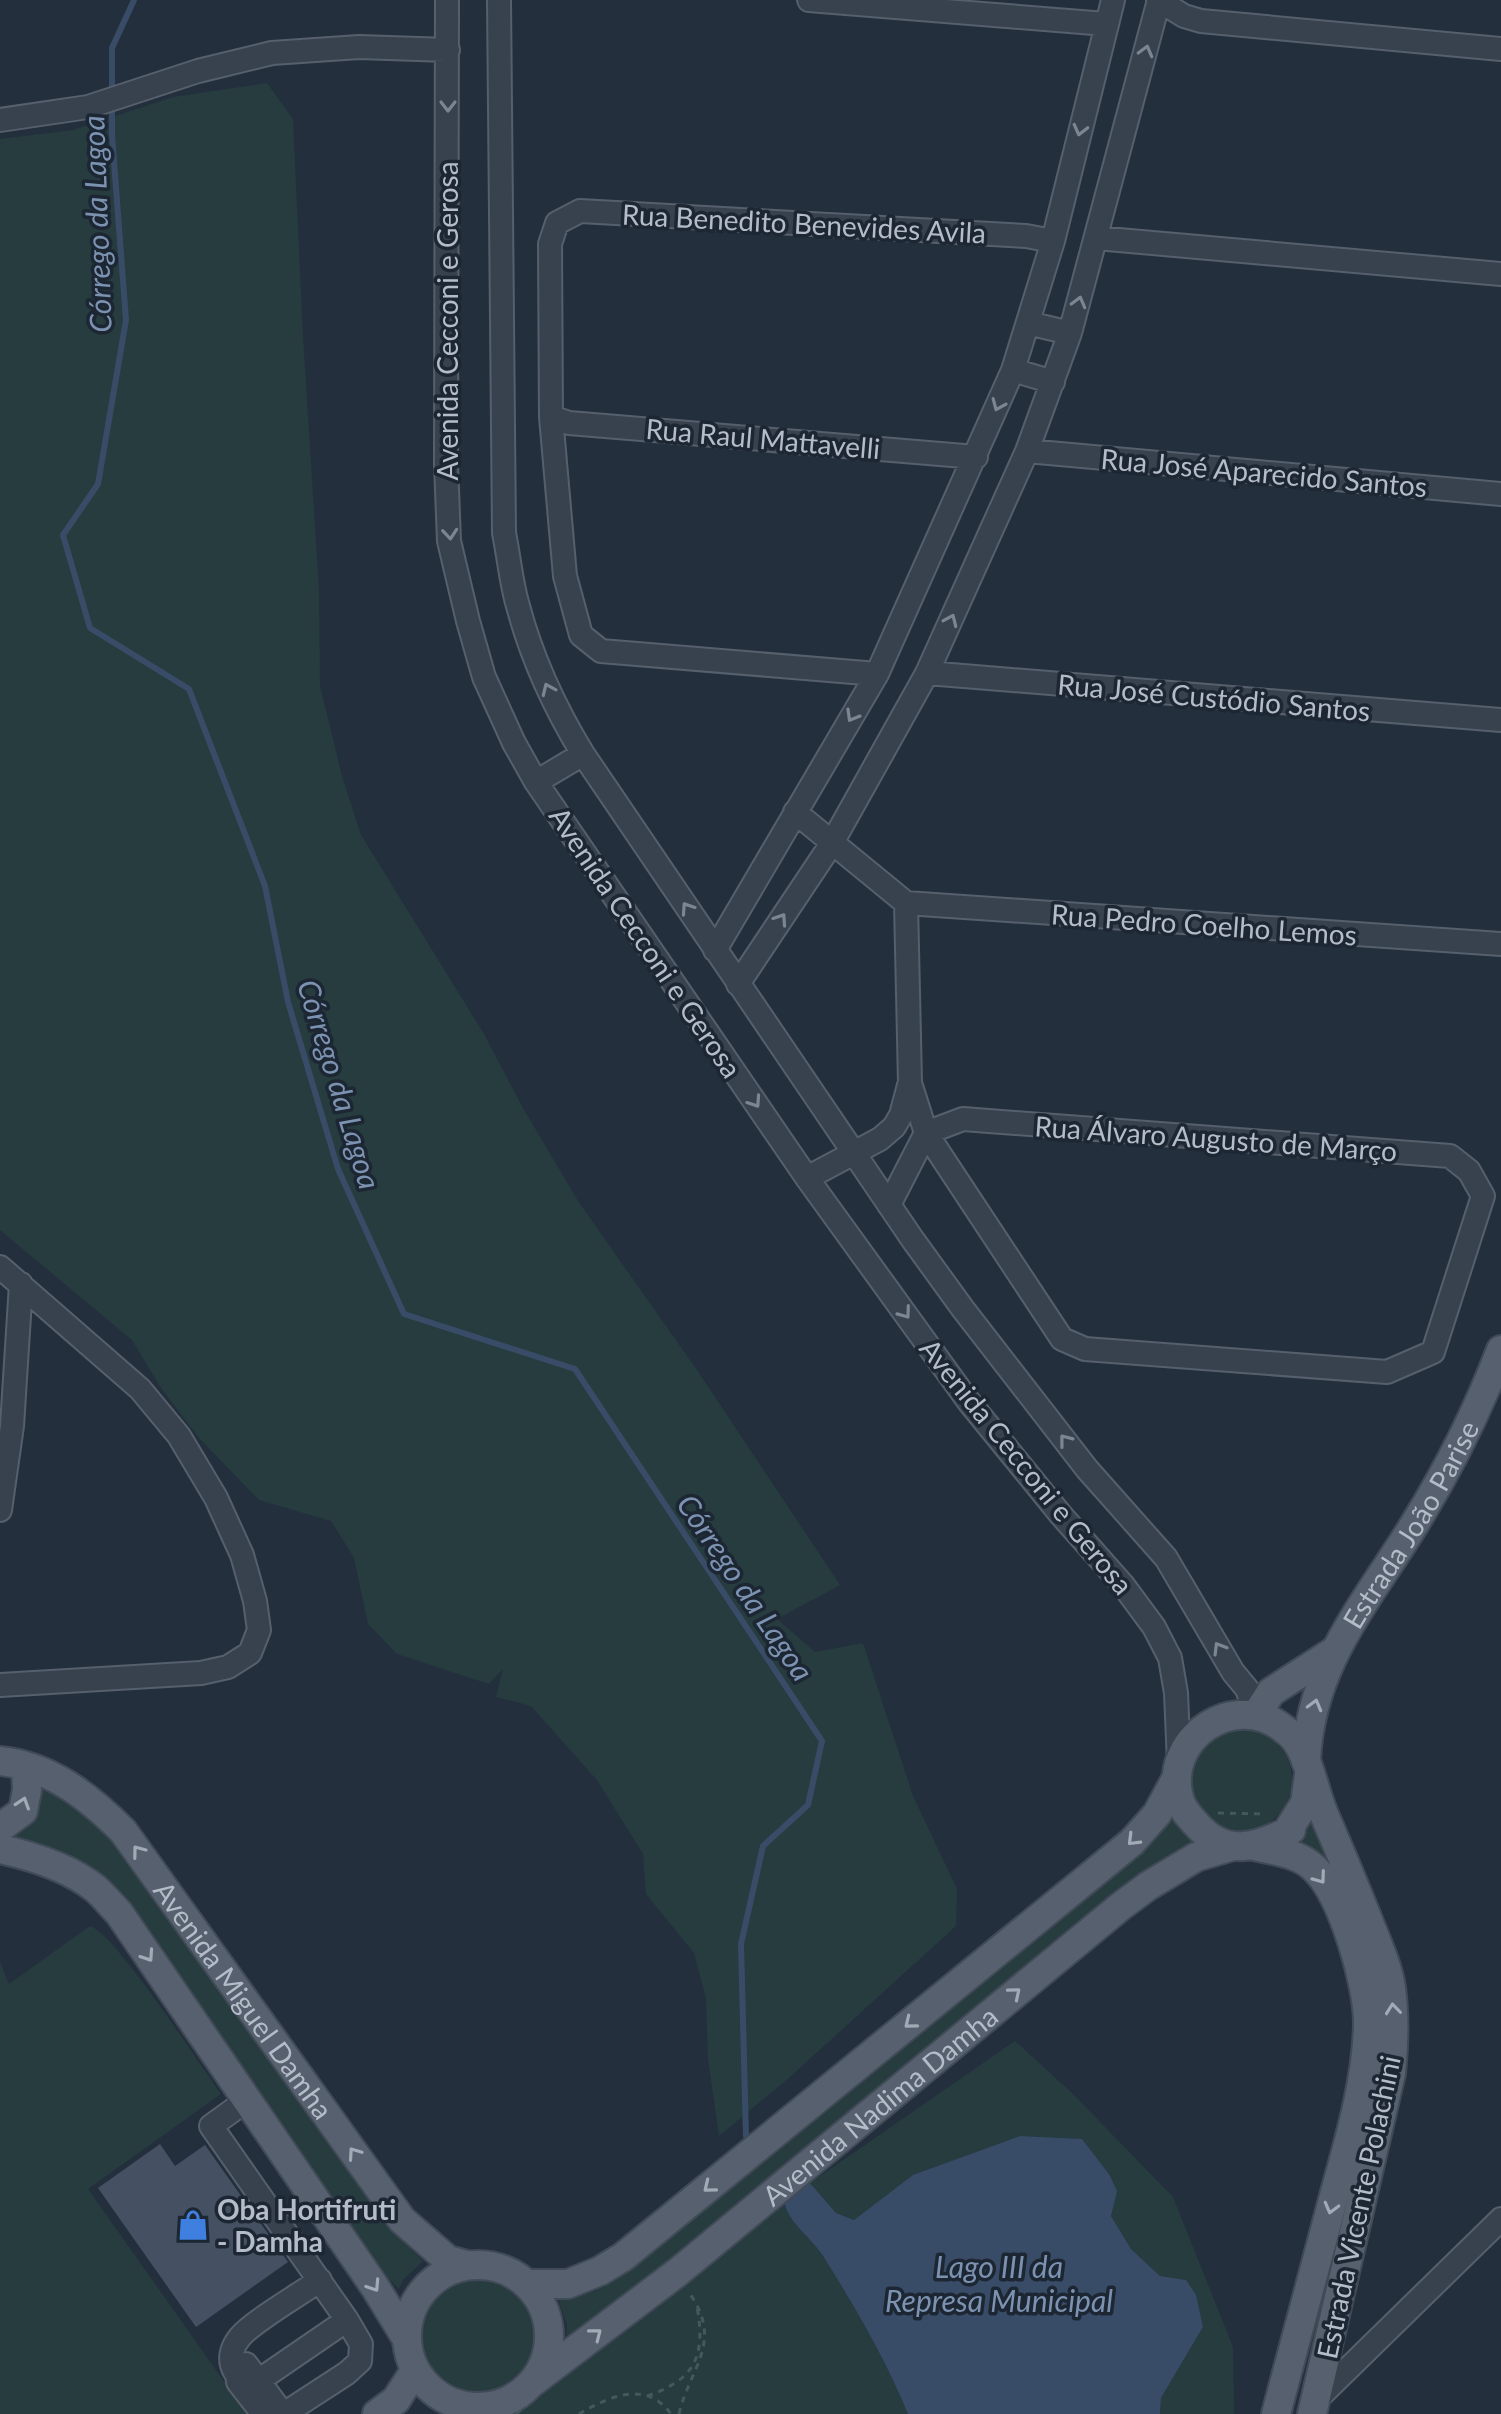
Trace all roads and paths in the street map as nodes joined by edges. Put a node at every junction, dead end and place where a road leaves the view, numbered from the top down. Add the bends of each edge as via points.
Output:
1 (447, 0) edge
2 (499, 0) edge
3 (809, 0) edge
4 (1113, 0) edge
5 (1158, 0) edge
6 (1106, 24) junction
7 (1501, 49) edge
8 (448, 50) junction
9 (0, 120) edge
10 (1096, 238) junction
11 (1053, 241) junction
12 (1501, 274) edge
13 (1028, 323) junction
14 (1070, 333) junction
15 (1013, 370) junction
16 (1053, 382) junction
17 (551, 417) junction
18 (1027, 451) junction
19 (976, 457) junction
20 (1501, 494) edge
21 (927, 673) junction
22 (877, 674) junction
23 (1501, 720) edge
24 (583, 754) junction
25 (536, 782) junction
26 (795, 812) junction
27 (832, 843) junction
28 (906, 903) junction
29 (1501, 944) edge
30 (715, 950) junction
31 (738, 984) junction
32 (910, 1083) junction
33 (926, 1133) junction
34 (853, 1152) junction
35 (807, 1178) junction
36 (889, 1205) junction
37 (0, 1267) edge
38 (21, 1284) junction
39 (1501, 1350) edge
40 (0, 1510) edge
41 (1333, 1652) junction
42 (0, 1685) edge
43 (1258, 1698) junction
44 (13, 1764) edge
45 (1308, 1768) junction
46 (1178, 1770) junction
47 (1198, 1826) junction
48 (0, 1828) edge
49 (1291, 1830) junction
50 (1243, 1846) junction
51 (0, 1849) edge
52 (247, 2100) junction
53 (1501, 2219) edge
54 (466, 2265) junction
55 (320, 2280) junction
56 (527, 2284) junction
57 (688, 2291) dead end
58 (696, 2302) junction
59 (347, 2320) junction
60 (241, 2334) junction
61 (405, 2336) junction
62 (235, 2372) junction
63 (414, 2372) junction
64 (263, 2378) junction
65 (534, 2381) junction
66 (647, 2396) junction
67 (500, 2408) edge
68 (1314, 2408) edge
69 (286, 2413) edge
70 (263, 2414) edge
71 (377, 2414) edge
72 (579, 2414) edge
73 (671, 2414) edge
74 (679, 2414) edge
75 (1276, 2414) edge

1 - 8 street, Avenida Cecconi e Gerosa
24 -> 2 street, Avenida Cecconi e Gerosa via 538,666 517,606 504,533
3 - 6 street
4 - 6 street
5 - 7 street via 1201,21
10 -> 5 street
6 -> 11 street
8 - 9 street via 359,47 272,53 88,107
8 -> 25 street, Avenida Cecconi e Gerosa via 449,541 484,677
10 - 12 street
14 -> 10 street
11 - 13 street
11 - 17 street, Rua Benedito Benevides Avila via 580,211 557,223 550,244
13 - 14 street
13 - 15 street
14 - 16 street
15 - 16 street
15 -> 19 street
16 - 18 street
17 - 19 street, Rua Raul Mattavelli via 569,423
17 - 22 street via 565,576 581,635 601,651
18 - 20 street, Rua José Aparecido Santos
21 -> 18 street
19 - 22 street
21 - 23 street, Rua José Custódio Santos
21 - 27 street
22 -> 26 street
24 - 25 street
30 -> 24 street, Avenida Cecconi e Gerosa
25 -> 35 street, Avenida Cecconi e Gerosa
26 - 27 street
26 - 30 street
27 - 28 street
31 -> 27 street
28 - 29 street, Rua Pedro Coelho Lemos
28 - 32 street
30 - 31 street, Avenida Cecconi e Gerosa
31 - 34 street, Avenida Cecconi e Gerosa
32 - 33 street
32 - 34 street via 894,1127
33 - 33 street, Rua Álvaro Augusto de Março via 1062,1339 1085,1349 1387,1372 1433,1352 1483,1196 1469,1171 1450,1156 963,1119
33 - 36 street
34 - 35 street
34 - 36 street, Avenida Cecconi e Gerosa
35 -> 46 street, Avenida Cecconi e Gerosa via 969,1402 1154,1627 1170,1658 1176,1693
43 -> 36 street, Avenida Cecconi e Gerosa via 1233,1672 1166,1558 1087,1469
37 - 38 street
38 - 40 street via 12,1426
38 - 42 street via 140,1389 179,1436 242,1555 259,1630 250,1653 228,1667 201,1673
39 - 41 main road, Estrada João Parise via 1438,1484
41 - 43 main road, Estrada João Parise
45 -> 41 main road, Estrada João Parise via 1313,1706
43 - 45 main road, Estrada Vicente Polachini via 1269,1719 1292,1736
43 - 46 main road, Avenida Nadima Damha via 1242,1714 1214,1720 1192,1738
48 -> 44 main road via 23,1811 27,1790
54 -> 44 main road, Avenida Miguel Damha via 448,2260 402,2220 123,1831 69,1785
45 - 49 main road, Estrada João Parise via 1305,1803
68 -> 45 main road, Estrada Vicente Polachini via 1381,2123 1395,2031 1391,1985 1380,1951
46 - 47 main road via 1181,1803
46 -> 56 main road, Avenida Nadima Damha via 1157,1814 1132,1842 623,2257 568,2284
47 - 49 path via 1219,1813 1235,1812 1267,1814
47 - 50 main road via 1215,1840
49 - 50 main road, Avenida Nadima Damha
65 -> 50 main road, Avenida Nadima Damha via 678,2272 1121,1906 1196,1857
50 -> 75 main road, Estrada Vicente Polachini via 1293,1855 1316,1870 1339,1907 1354,1951 1368,2023 1357,2111
51 -> 52 main road, Avenida Miguel Damha via 69,1872 96,1889 119,1913
52 - 55 street via 211,2126
52 -> 61 main road, Avenida Miguel Damha
53 - 68 street
54 - 56 main road via 499,2267
54 - 61 main road via 447,2271 418,2297
55 - 59 street
55 - 60 street
56 - 65 main road via 547,2318 549,2335 548,2351
57 - 58 path
58 - 66 path via 700,2333 693,2366 677,2384
58 - 74 path via 704,2345
59 - 64 street
59 - 69 street via 361,2344 360,2361
60 - 62 street via 230,2362
60 - 64 street
61 - 63 main road
62 - 64 street via 246,2364
62 - 70 street
63 - 67 main road via 446,2399
63 - 71 main road via 396,2400
64 - 69 street
65 - 67 main road
66 - 72 path via 627,2393
66 - 73 path

